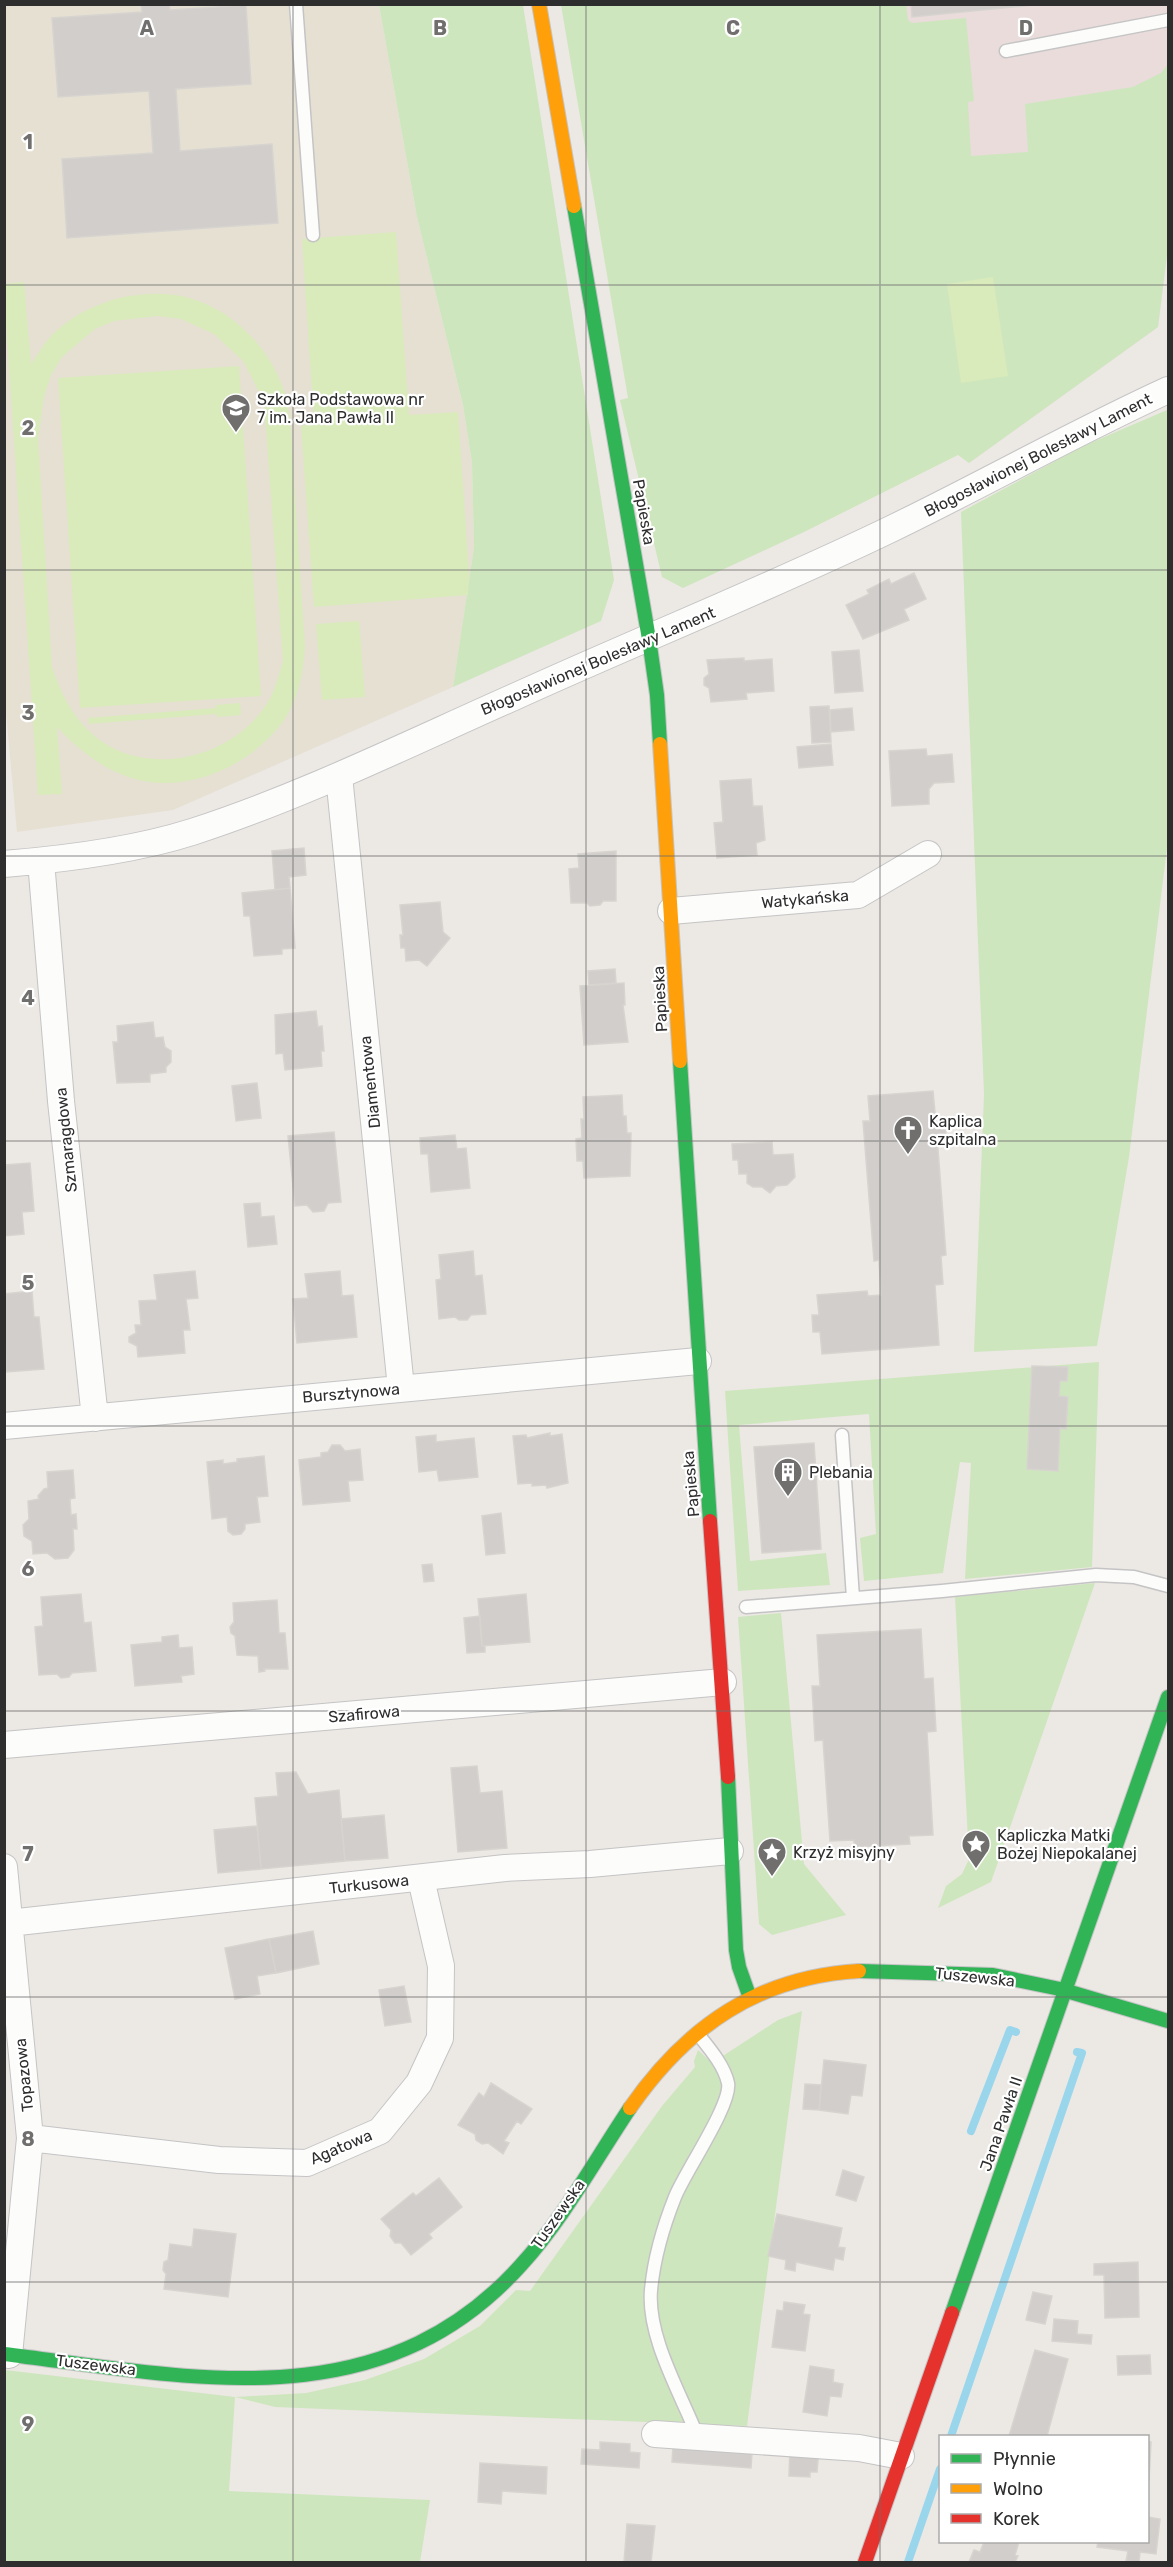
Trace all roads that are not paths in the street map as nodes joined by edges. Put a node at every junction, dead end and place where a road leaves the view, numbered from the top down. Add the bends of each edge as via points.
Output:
1 (296, 4) edge
2 (540, 4) edge
3 (1168, 20) edge
4 (1006, 51) dead end
5 (313, 235) dead end
6 (1168, 390) edge
7 (649, 639) junction
8 (339, 776) junction
9 (928, 854) dead end
10 (41, 861) junction
11 (4, 864) edge
12 (671, 911) junction
13 (698, 1361) junction
14 (401, 1388) junction
15 (95, 1418) junction
16 (4, 1426) edge
17 (842, 1435) dead end
18 (1168, 1586) edge
19 (853, 1598) junction
20 (746, 1606) dead end
21 (723, 1682) junction
22 (1168, 1696) edge
23 (4, 1745) edge
24 (730, 1851) junction
25 (4, 1867) edge
26 (420, 1879) junction
27 (9, 1923) junction
28 (1065, 1992) junction
29 (750, 1998) junction
30 (1168, 2021) edge
31 (696, 2032) junction
32 (30, 2138) junction
33 (7, 2355) edge
34 (656, 2434) dead end
35 (697, 2435) junction
36 (901, 2456) junction
37 (865, 2562) edge

1 - 5 lane
2 - 7 street, Papieska
3 - 4 lane
6 - 7 street, Błogosławionej Bolesławy Lament via 891,529
7 - 8 street, Błogosławionej Bolesławy Lament
7 - 12 street, Papieska via 657,695
8 - 10 street, Błogosławionej Bolesławy Lament via 189,833
8 - 14 street, Diamentowa
9 - 12 street, Watykańska via 858,894
10 - 11 street, Błogosławionej Bolesławy Lament
10 - 15 street, Szmaragdowa via 61,1101
12 - 13 street, Papieska
13 - 14 street, Bursztynowa
13 - 21 street, Papieska
14 - 15 street, Bursztynowa
15 - 16 street, Bursztynowa
17 - 19 lane
18 - 19 lane via 1134,1577 1096,1575
19 - 20 lane
21 - 23 street, Szafirowa
21 - 24 street, Papieska
22 - 28 street, Jana Pawła II
24 - 26 street, Turkusowa via 505,1868
24 - 29 street, Papieska via 736,1950
25 - 27 street, Topazowa
26 - 27 street, Turkusowa
26 - 32 street, Agatowa via 441,1966 441,2038 419,2083 380,2131 307,2163 219,2160
27 - 32 street, Topazowa
28 - 29 street, Tuszewska via 993,1975 894,1971 822,1975
28 - 30 street, Tuszewska
28 - 36 street, Jana Pawła II
29 - 31 street, Tuszewska
31 - 33 street, Tuszewska via 645,2087 533,2252 489,2298 419,2344 330,2374 274,2379 224,2380
31 - 35 lane via 719,2064 728,2084 728,2095 675,2196 659,2243 651,2292 656,2336
32 - 33 street, Topazowa
34 - 35 street
35 - 36 street via 859,2448
36 - 37 street, Jana Pawła II

